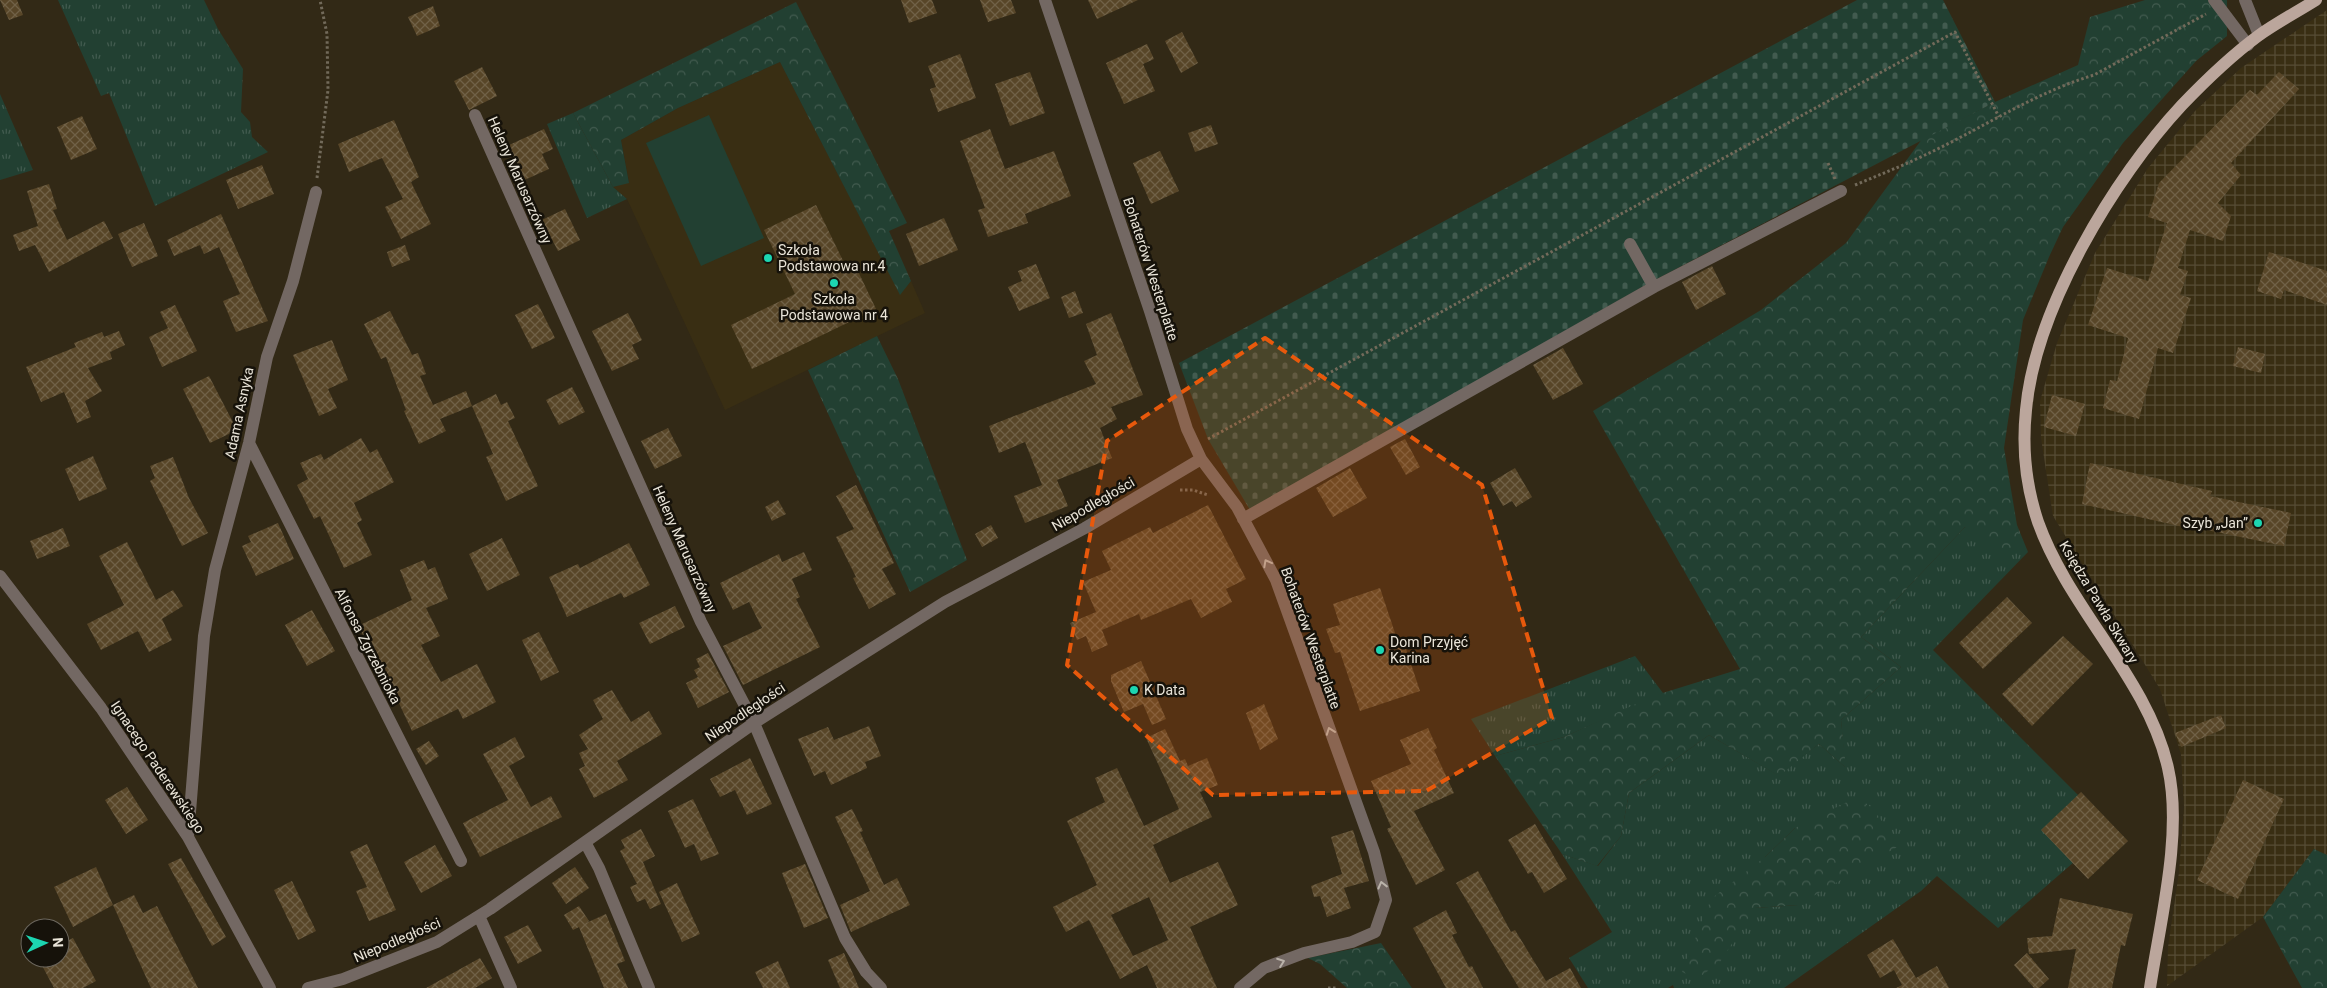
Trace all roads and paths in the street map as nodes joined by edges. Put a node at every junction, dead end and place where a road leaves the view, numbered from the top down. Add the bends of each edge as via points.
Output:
1 (320, 0) edge
2 (1044, 0) edge
3 (2246, 0) edge
4 (2316, 0) edge
5 (2216, 3) edge
6 (2259, 35) junction
7 (2248, 45) junction
8 (475, 115) dead end
9 (1999, 117) junction
10 (1841, 191) joint
11 (316, 192) joint
12 (1630, 244) dead end
13 (1654, 287) junction
14 (1208, 439) dead end
15 (249, 444) junction
16 (1201, 459) junction
17 (1243, 519) junction
18 (0, 576) edge
19 (754, 723) junction
20 (188, 837) junction
21 (585, 842) junction
22 (461, 861) dead end
23 (479, 916) junction
24 (270, 988) edge
25 (308, 988) edge
26 (511, 988) edge
27 (649, 988) edge
28 (882, 988) edge
29 (1240, 988) edge
30 (1328, 988) edge
31 (1338, 988) edge
32 (2150, 988) edge

1 - 11 path via 327,34 328,90
2 - 16 street, Bohaterów Westerplatte via 1187,429
3 - 6 street
4 - 6 main road, Księdza Pawła Skwary
5 - 7 street
5 - 9 path via 2094,75
6 - 7 main road, Księdza Pawła Skwary
7 - 32 main road, Księdza Pawła Skwary via 2184,104 2109,198 2084,243 2054,310 2031,380 2026,408 2024,462 2038,522 2078,602 2150,716 2168,768 2172,802 2170,854
8 - 19 street, Heleny Marusarzówny via 701,622
9 - 10 path via 1926,155
9 - 14 path via 1955,32
10 - 13 street
11 - 15 street, Adama Asnyka via 293,280 267,357
12 - 13 street
13 - 17 street
15 - 20 street, Adama Asnyka via 215,570 204,636
15 - 22 street, Alfonsa Zgrzebnioka
16 - 17 street, Bohaterów Westerplatte
16 - 19 street, Niepodległości via 1085,528 945,602
29 -> 17 street, Bohaterów Westerplatte via 1264,968 1375,932 1386,900 1374,852 1276,580
18 - 20 street, Ignacego Paderewskiego via 101,708
19 - 21 street, Niepodległości
19 - 28 street, Heleny Marusarzówny via 845,938 866,972
20 - 24 street, Ignacego Paderewskiego
21 - 23 street, Niepodległości
21 - 27 street
23 - 25 street, Niepodległości via 437,942 343,979
23 - 26 street
30 - 31 path

